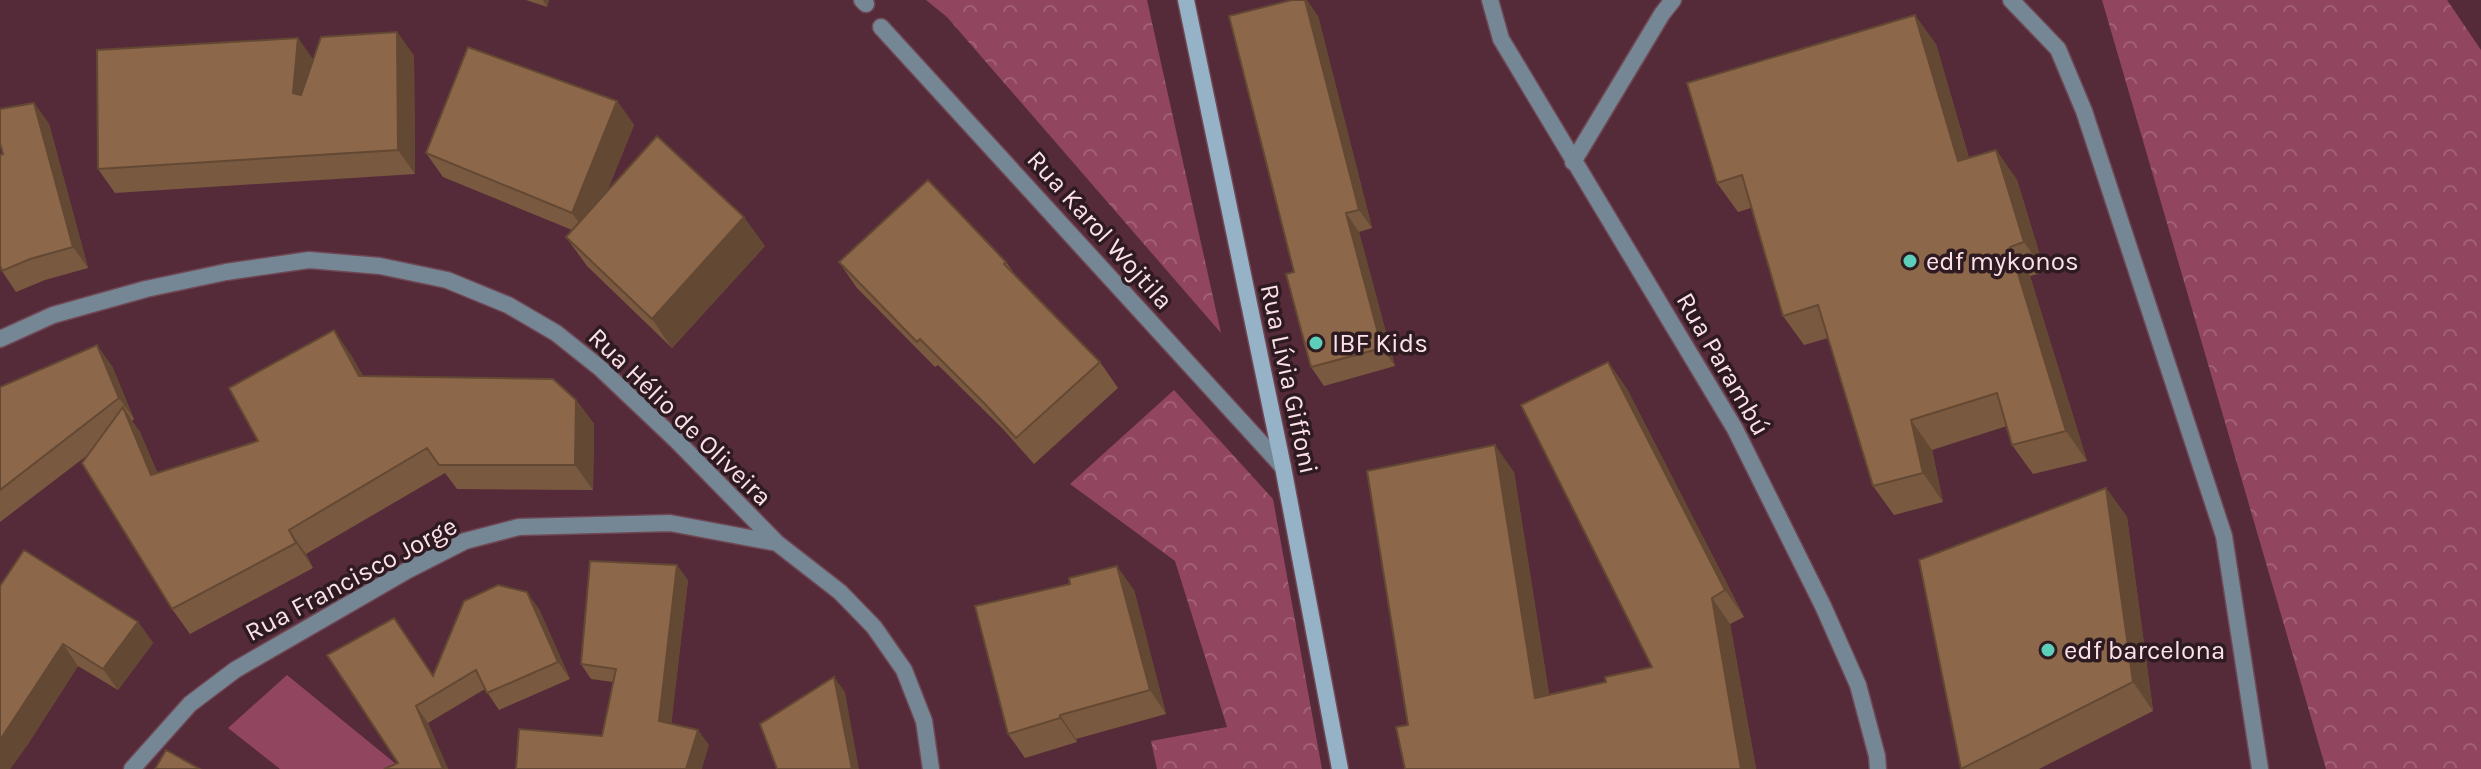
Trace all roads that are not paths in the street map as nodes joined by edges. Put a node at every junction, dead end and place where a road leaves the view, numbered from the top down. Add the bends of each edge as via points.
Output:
1 (1186, 0) edge
2 (1490, 0) edge
3 (1673, 0) edge
4 (2011, 0) edge
5 (881, 27) dead end
6 (1573, 162) junction
7 (0, 339) edge
8 (1283, 467) junction
9 (777, 543) junction
10 (132, 769) edge
11 (931, 769) edge
12 (1340, 769) edge
13 (1878, 769) edge
14 (2260, 769) edge

1 - 8 street, Rua Lívia Giffoni
2 - 6 street, Rua Parambú via 1501,39
3 - 6 street
4 - 14 street via 2058,49 2084,111 2224,536
5 - 8 street, Rua Karol Wojtila
6 - 13 street, Rua Parambú via 1735,429 1858,685
7 - 9 street, Rua Hélio de Oliveira via 53,315 146,289 309,260 380,266 447,280 508,305 556,333 600,368
8 - 12 street, Rua Lívia Giffoni
9 - 10 street, Rua Francisco Jorge via 670,523 519,527 465,541 235,670 190,704
9 - 11 street, Rua Hélio de Oliveira via 840,592 874,627 904,670 924,721

